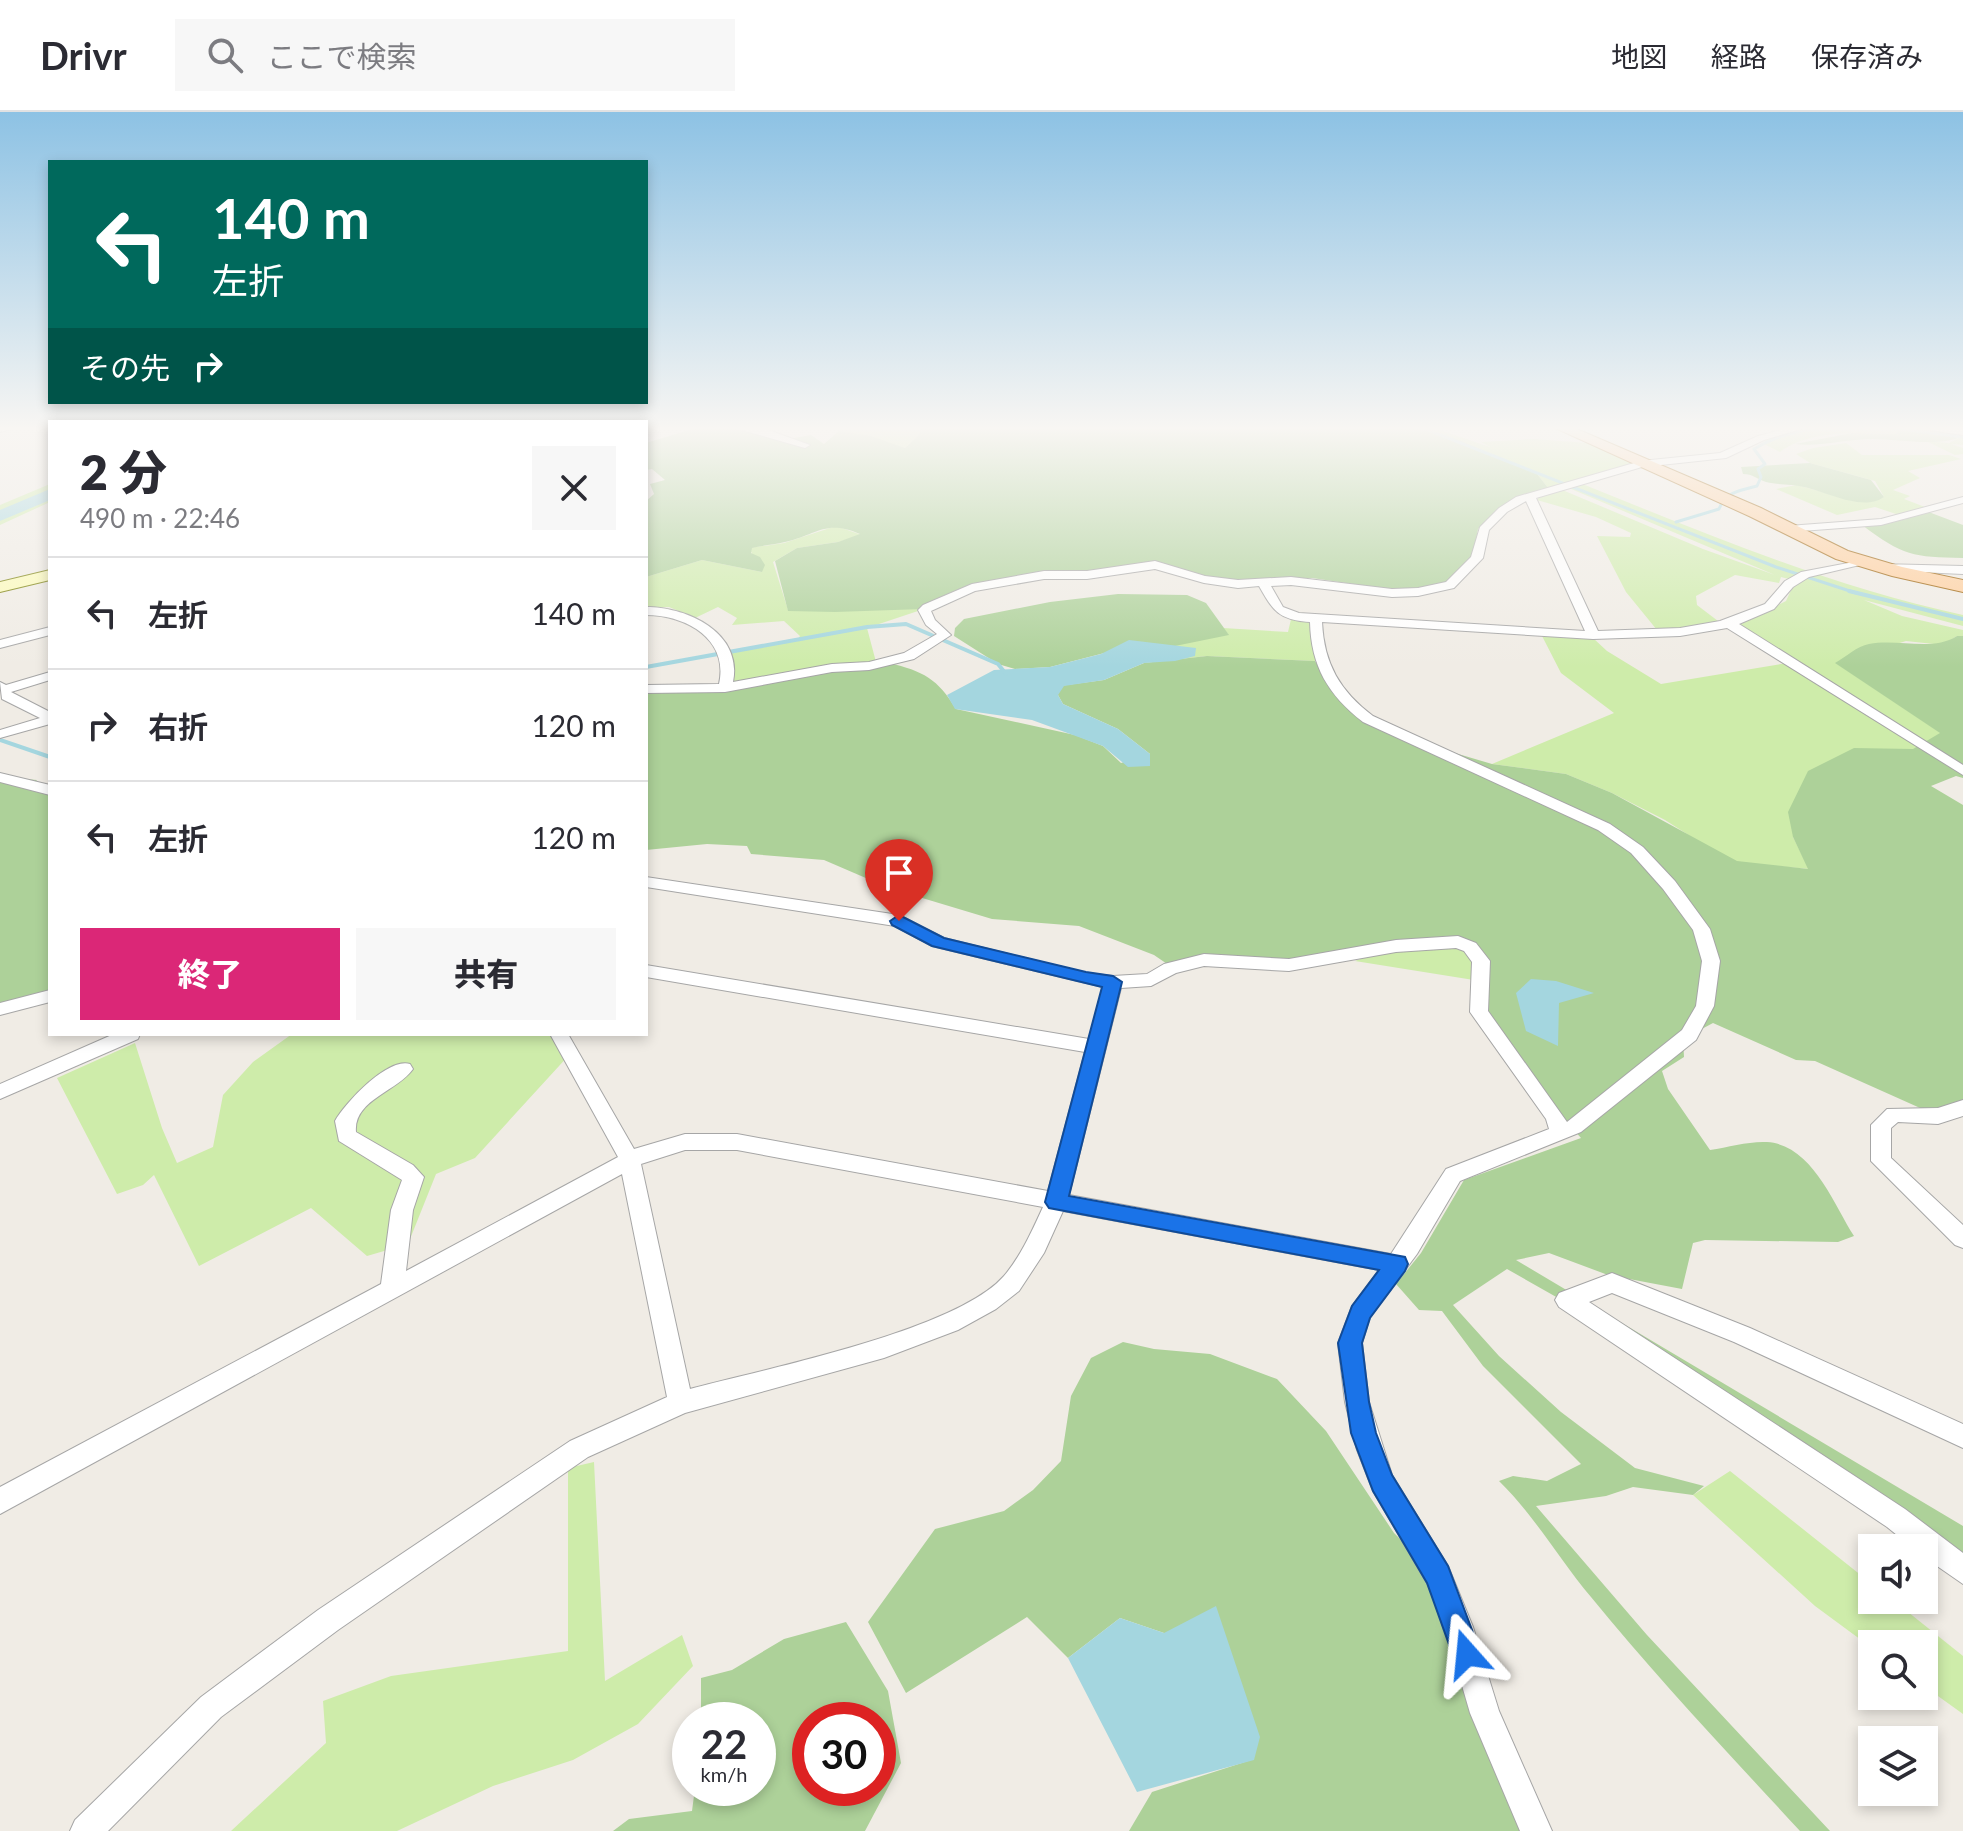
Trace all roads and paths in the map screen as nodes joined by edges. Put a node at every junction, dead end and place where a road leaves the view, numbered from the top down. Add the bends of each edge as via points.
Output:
1 (1508, 507) edge
2 (1535, 507) edge
3 (1743, 507) edge
4 (1936, 507) edge
5 (1788, 529) junction
6 (1860, 562) junction
7 (1880, 568) junction
8 (1963, 570) edge
9 (48, 575) edge
10 (1263, 583) junction
11 (1963, 586) edge
12 (0, 587) edge
13 (648, 611) edge
14 (1316, 619) junction
15 (1728, 623) junction
16 (48, 632) edge
17 (1593, 635) junction
18 (0, 644) edge
19 (48, 676) edge
20 (1, 688) edge
21 (725, 688) junction
22 (648, 689) edge
23 (48, 718) edge
24 (48, 720) edge
25 (0, 734) edge
26 (1963, 771) edge
27 (0, 777) edge
28 (48, 789) edge
29 (648, 882) edge
30 (648, 971) edge
31 (1113, 982) junction
32 (48, 997) edge
33 (0, 1009) edge
34 (126, 1036) edge
35 (560, 1036) edge
36 (1095, 1047) junction
37 (403, 1069) dead end
38 (0, 1092) edge
39 (1963, 1108) edge
40 (1560, 1132) junction
41 (630, 1160) junction
42 (1056, 1202) junction
43 (1963, 1239) edge
44 (1397, 1264) junction
45 (392, 1289) junction
46 (681, 1403) junction
47 (1963, 1436) edge
48 (0, 1501) edge
49 (1963, 1570) edge
50 (86, 1831) edge
51 (1536, 1831) edge

1 - 10 street via 1484,529 1477,558 1450,585 1408,594 1307,581
2 - 17 street
3 - 5 main road
4 - 5 street via 1881,522
5 - 6 main road
6 - 7 main road
6 - 15 street via 1799,578 1764,610
7 - 8 street
7 - 11 main road
9 - 12 main road
10 - 14 street via 1278,609
10 - 21 street via 1204,579 1155,565 972,588 924,610 942,638 909,656
13 - 21 street via 671,611 722,646 729,663
14 - 17 street
14 - 40 street via 1316,643 1328,682 1346,703 1368,719 1604,827 1637,850 1701,929 1711,961 1705,1006 1689,1035 1574,1127
15 - 17 street via 1702,630
15 - 26 street
16 - 18 street
19 - 20 street
20 - 23 street
21 - 22 street
24 - 25 street
27 - 28 street
29 - 31 street via 899,921 938,942
30 - 36 street
31 - 36 street
31 - 40 street via 1151,980 1170,968 1204,960 1289,965 1396,946 1458,942 1481,961 1479,1012 1555,1117
32 - 33 street
34 - 38 street
35 - 41 street
36 - 42 street
37 - 45 street via 359,1101 345,1121 346,1135 359,1146 400,1164 413,1177 402,1210
39 - 43 street via 1938,1116 1894,1114 1881,1125 1881,1161
40 - 44 street via 1453,1175
41 - 42 street via 685,1142 737,1142
41 - 45 street
41 - 46 street
42 - 44 street
42 - 46 street via 1011,1284 950,1323 884,1347
44 - 51 street via 1360,1313 1350,1343 1363,1433 1382,1482 1438,1576 1485,1713
45 - 48 street
46 - 50 street via 579,1449 308,1634 211,1707
47 - 49 street via 1742,1335 1612,1283 1567,1300 1896,1518

